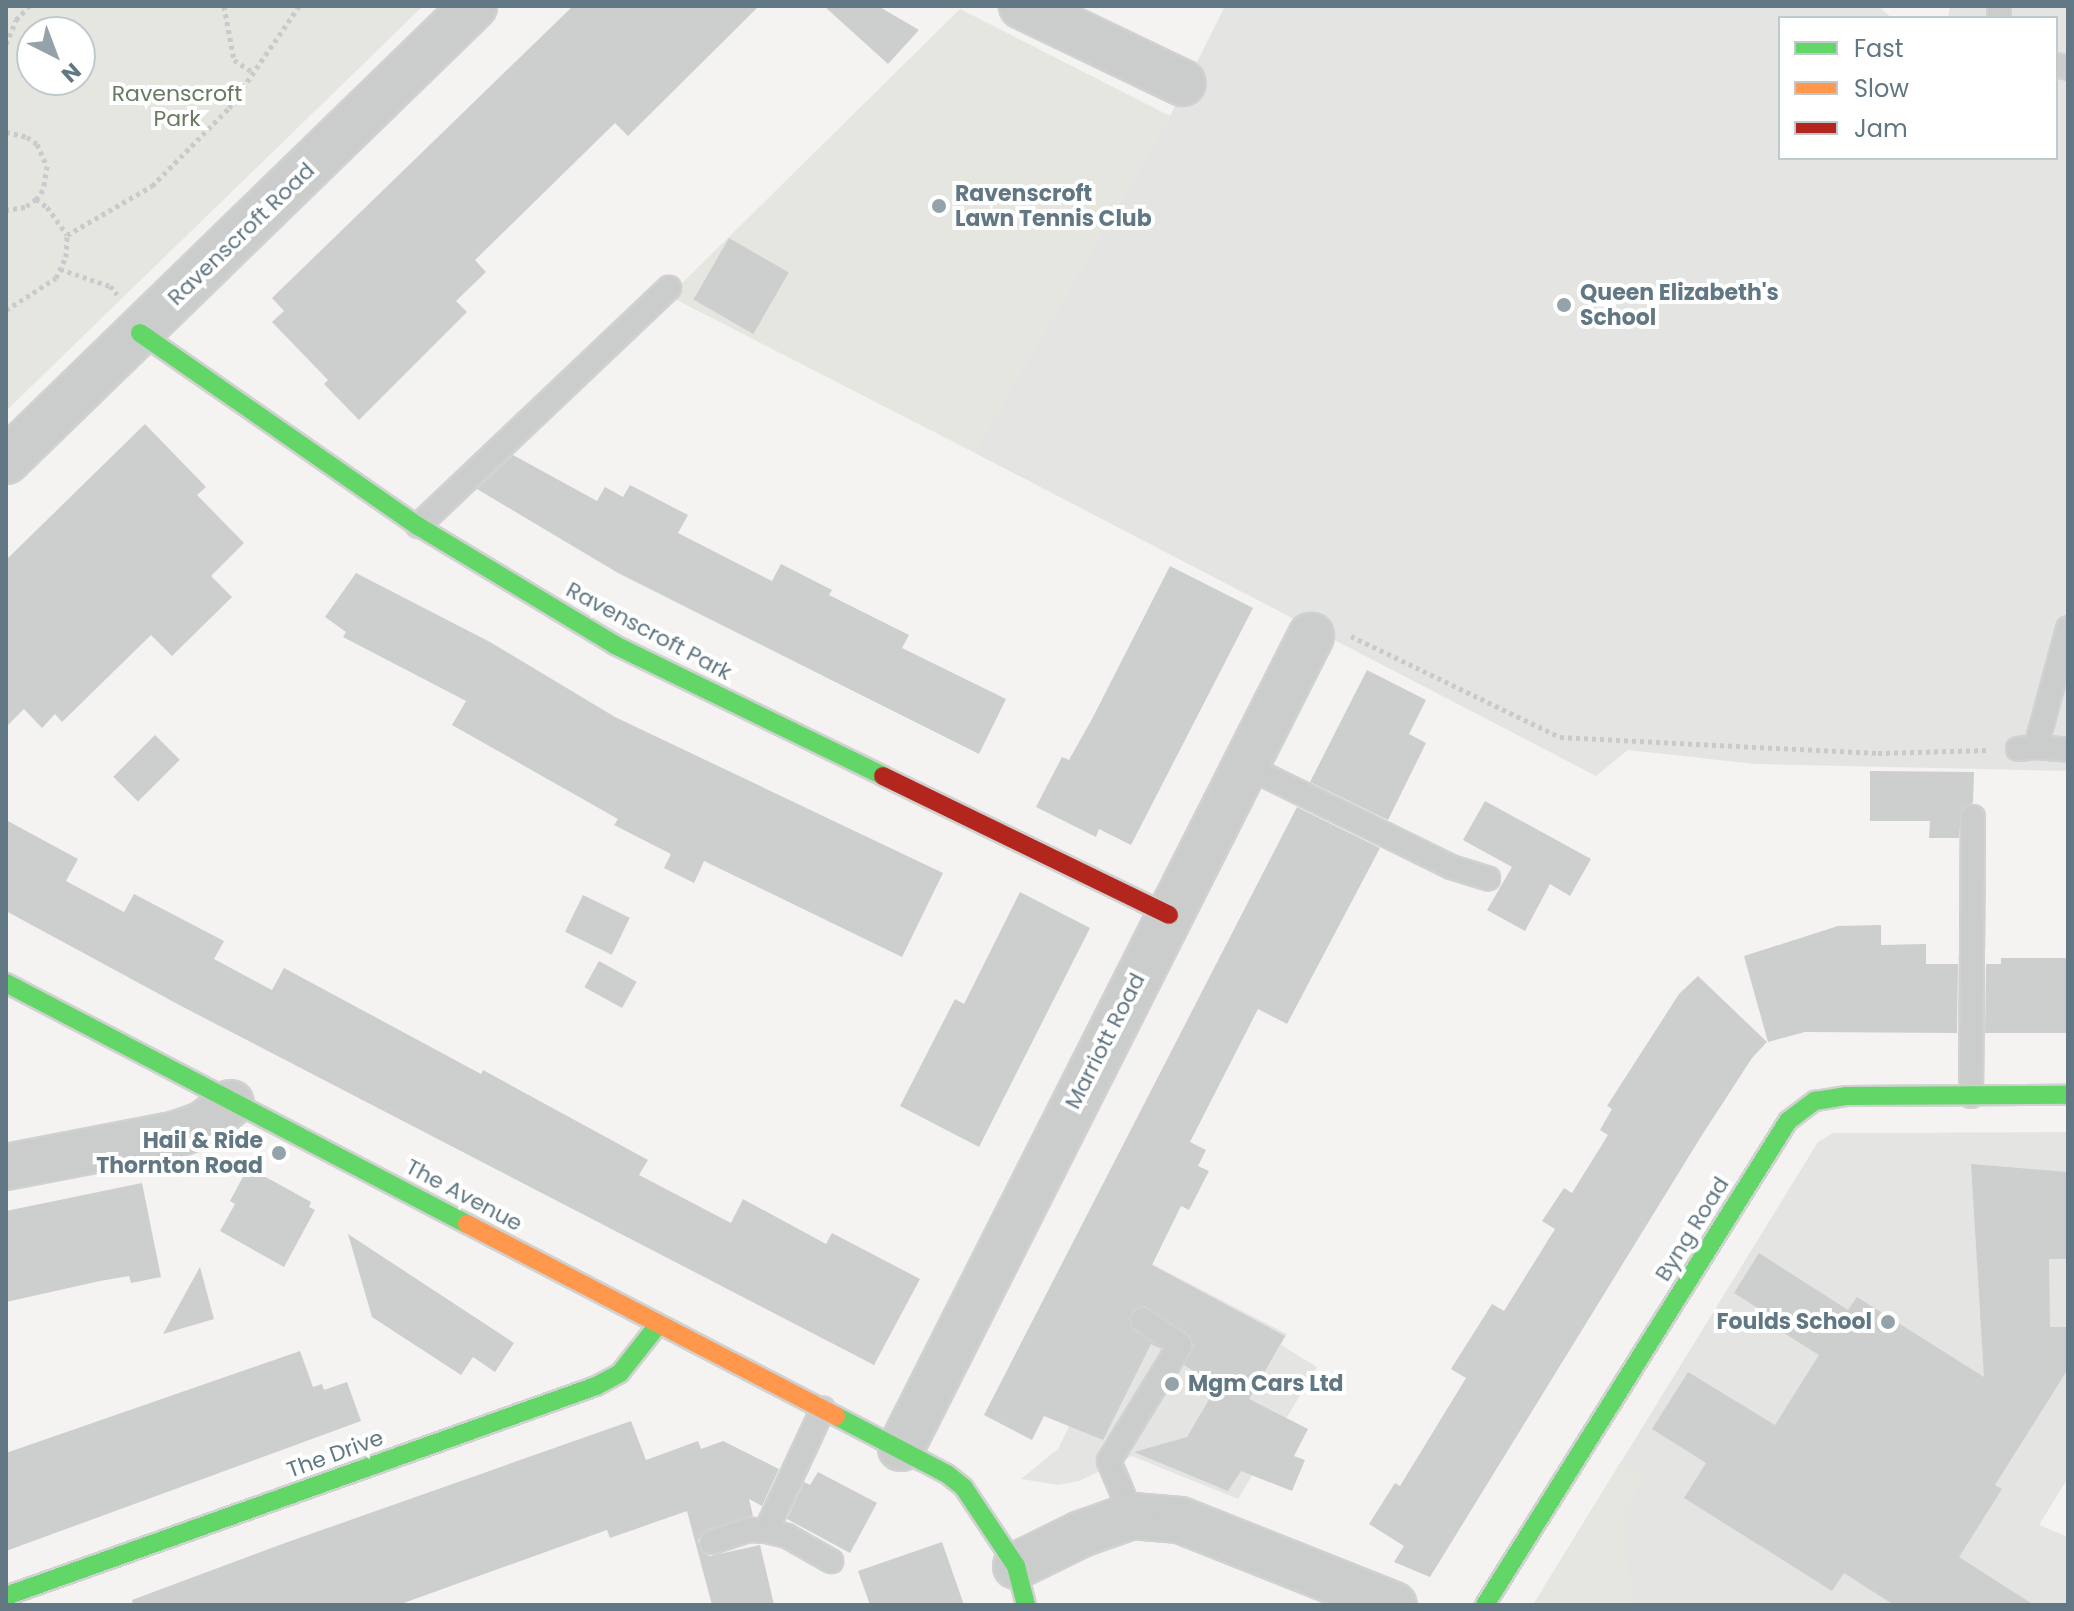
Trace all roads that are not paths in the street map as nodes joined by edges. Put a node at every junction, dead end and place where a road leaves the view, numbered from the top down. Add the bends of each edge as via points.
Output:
1 (474, 6) edge
2 (1033, 9) edge
3 (1183, 83) dead end
4 (669, 288) dead end
5 (140, 333) junction
6 (6, 461) edge
7 (418, 526) junction
8 (2068, 628) edge
9 (1324, 632) road end
10 (2068, 750) edge
11 (1246, 766) junction
12 (1973, 817) dead end
13 (1488, 878) dead end
14 (1169, 915) junction
15 (6, 983) edge
16 (2068, 1095) edge
17 (1971, 1096) junction
18 (231, 1103) junction
19 (6, 1167) edge
20 (1143, 1320) dead end
21 (658, 1325) junction
22 (823, 1409) junction
23 (901, 1448) junction
24 (1132, 1516) junction
25 (766, 1531) junction
26 (712, 1542) dead end
27 (831, 1561) dead end
28 (1021, 1586) edge
29 (6, 1596) edge
30 (1366, 1600) edge
31 (1485, 1605) edge

1 - 5 street, Ravenscroft Road
2 - 3 street
4 - 7 lane
5 - 6 street, Ravenscroft Road
5 - 7 street, Ravenscroft Park
7 - 14 street, Ravenscroft Park via 615,645
8 - 10 lane via 2027,748
9 - 11 street, Marriott Road
11 - 13 lane via 1451,867
11 - 14 street, Marriott Road
12 - 17 lane
14 - 23 street, Marriott Road
15 - 18 street, The Avenue
16 - 17 street, Byng Road
17 - 31 street, Byng Road via 1846,1096 1815,1101 1788,1121
18 - 19 street via 204,1124 177,1134
18 - 21 street, The Avenue
20 - 24 lane via 1180,1345 1109,1461
21 - 22 street, The Avenue
21 - 29 street, The Drive via 620,1373 596,1386
22 - 23 street, The Avenue
22 - 25 lane
23 - 28 street, The Avenue via 964,1488
24 - 28 street via 1081,1534
24 - 30 street via 1180,1520
25 - 26 lane via 750,1530
25 - 27 lane via 787,1536

